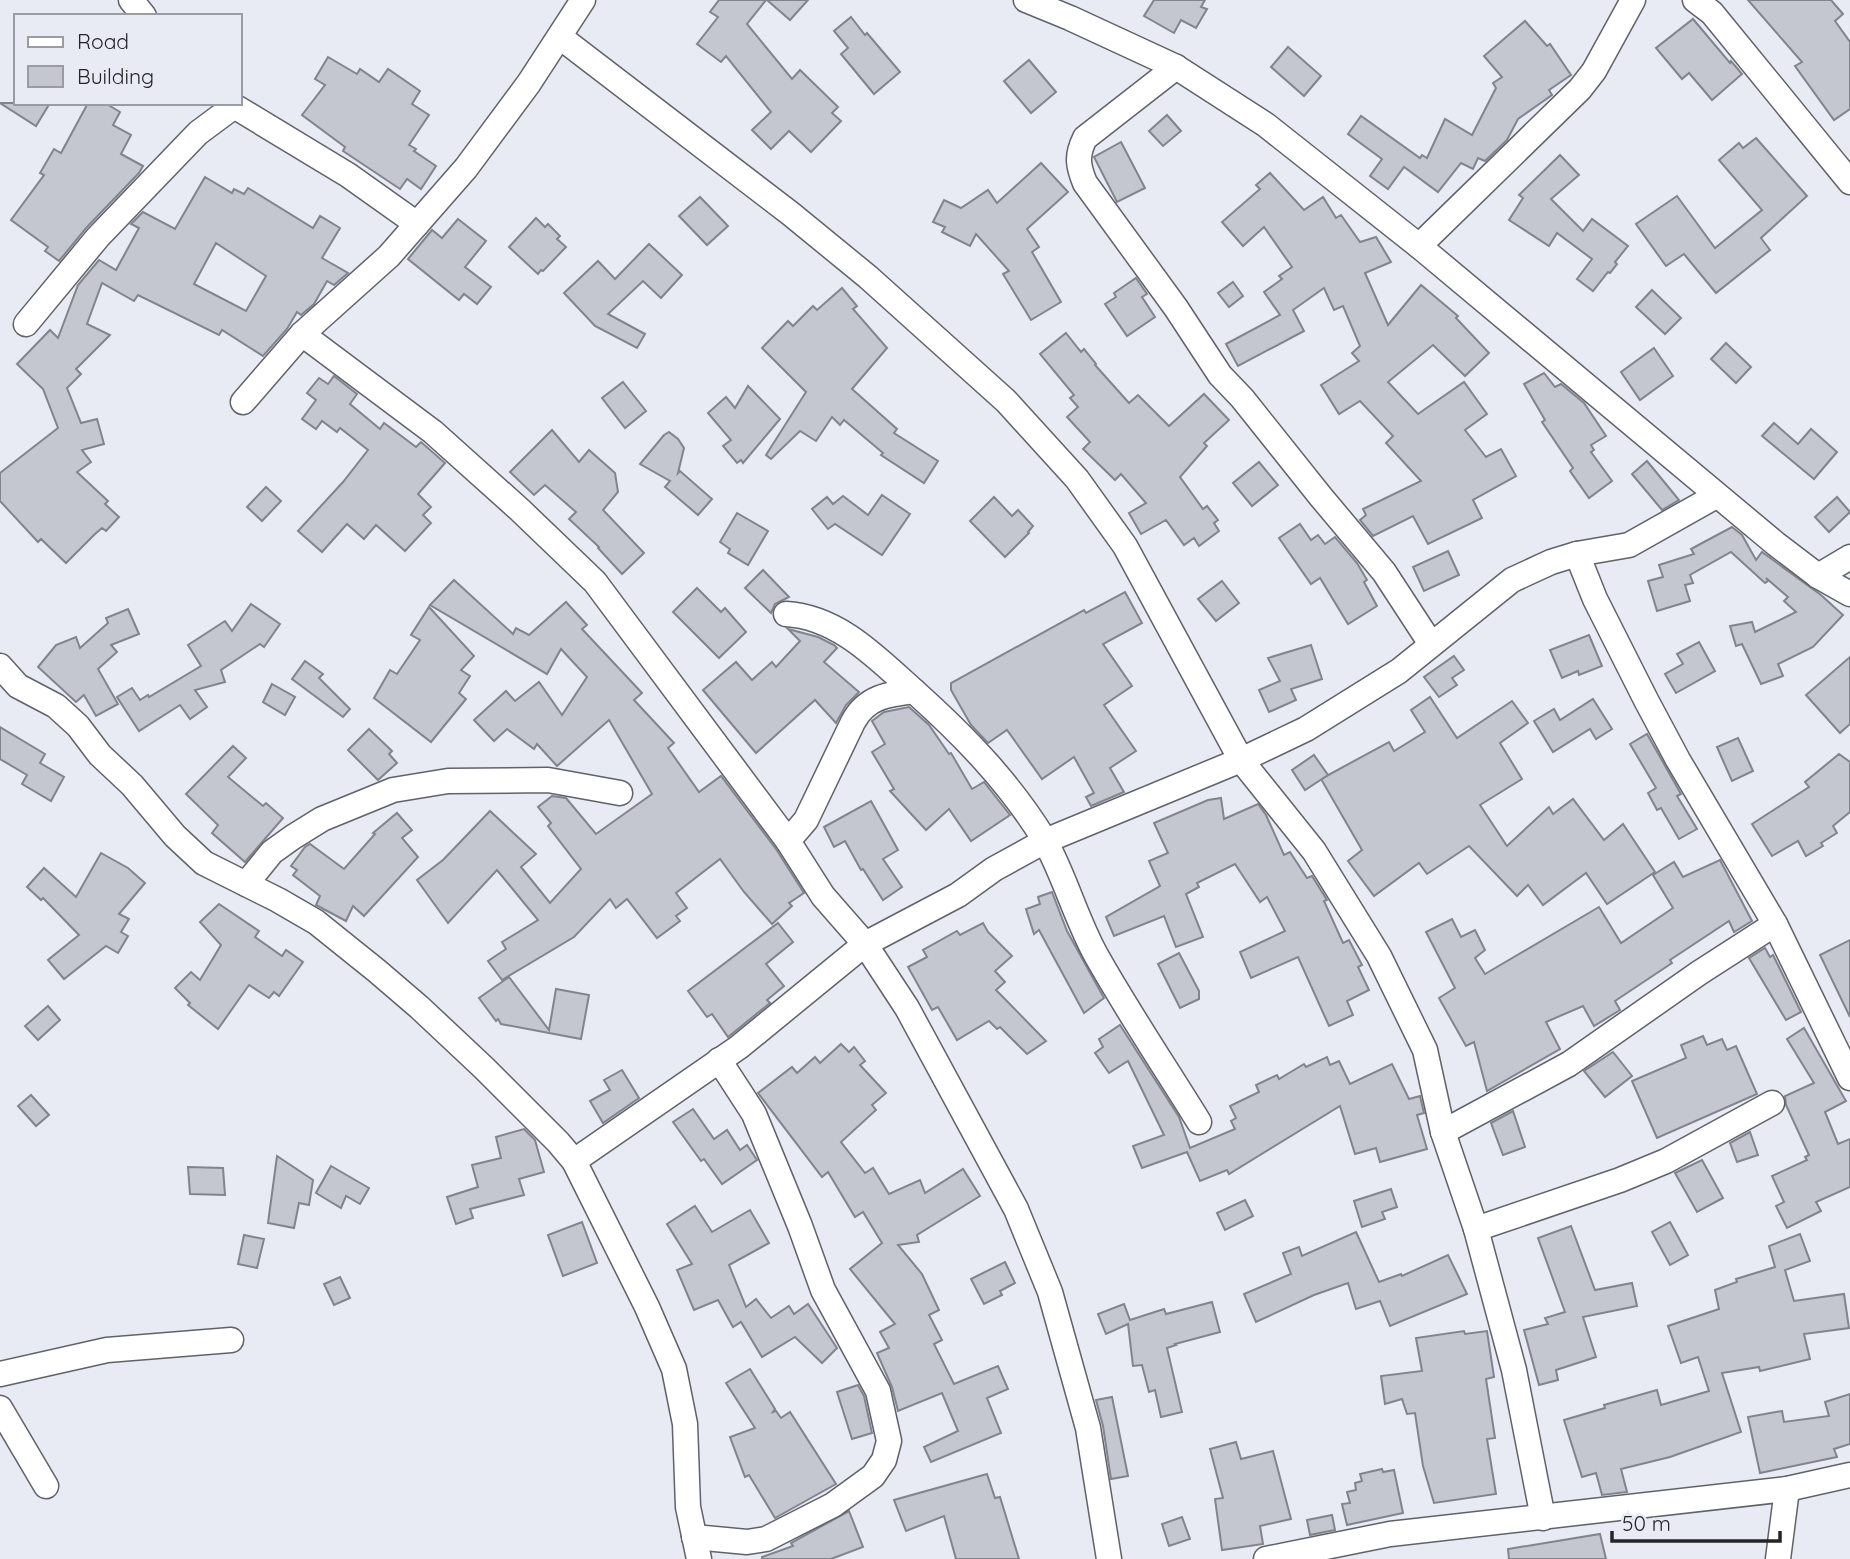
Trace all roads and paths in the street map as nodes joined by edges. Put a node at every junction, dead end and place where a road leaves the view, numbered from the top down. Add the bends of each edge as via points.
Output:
1 (131, 0) edge
2 (583, 0) edge
3 (1026, 0) edge
4 (1633, 0) edge
5 (1695, 0) edge
6 (142, 14) edge
7 (560, 37) junction
8 (1176, 67) junction
9 (231, 105) edge
10 (1850, 182) edge
11 (417, 224) junction
12 (1419, 246) junction
13 (26, 324) dead end
14 (302, 334) junction
15 (243, 402) dead end
16 (1716, 496) junction
17 (1577, 554) junction
18 (1850, 556) edge
19 (1818, 576) junction
20 (1850, 594) edge
21 (786, 614) dead end
22 (1432, 644) junction
23 (0, 666) edge
24 (914, 691) junction
25 (1241, 760) junction
26 (620, 793) dead end
27 (788, 841) junction
28 (1045, 841) junction
29 (246, 884) junction
30 (1775, 924) junction
31 (865, 944) junction
32 (719, 1060) junction
33 (1850, 1078) edge
34 (1772, 1102) dead end
35 (1199, 1122) dead end
36 (1443, 1132) junction
37 (574, 1161) junction
38 (1476, 1229) junction
39 (231, 1340) dead end
40 (0, 1374) edge
41 (0, 1408) edge
42 (1850, 1475) edge
43 (46, 1486) dead end
44 (1787, 1489) junction
45 (1544, 1518) junction
46 (697, 1548) edge
47 (1109, 1559) edge
48 (1266, 1559) edge
49 (1778, 1559) edge

1 - 6 street
2 - 7 street
3 - 8 street
4 - 12 street via 1580,89
5 - 10 street via 1712,13
7 - 11 street via 466,168
7 - 25 street via 791,214 1006,401 1077,479 1125,546
8 - 12 street via 1266,125
8 - 22 street via 1085,138 1078,165 1085,183 1220,375 1384,572
9 - 11 street via 348,175
9 - 13 street via 97,237
11 - 14 street via 389,256
12 - 16 street
14 - 15 street
14 - 27 street via 433,432 594,582
16 - 17 street via 1629,545
16 - 19 street
17 - 22 street via 1513,580
17 - 30 street via 1646,700
18 - 19 street
19 - 20 street
21 - 24 street via 828,624
22 - 25 street via 1399,671 1306,729
23 - 29 street via 18,685 56,706 78,726 204,863
24 - 27 street via 889,693 863,709 806,820
24 - 28 street via 996,771
25 - 28 street
25 - 36 street via 1314,851 1379,956 1425,1050
26 - 29 street via 548,780 448,781 393,790 322,819 293,837 272,852
27 - 31 street via 823,896
28 - 31 street via 958,895
28 - 35 street via 1095,954
29 - 37 street via 316,922 387,979 484,1068
30 - 33 street
30 - 36 street via 1569,1064
31 - 32 street
31 - 47 street via 907,1008 1016,1209 1050,1292 1088,1428
32 - 37 street
32 - 46 street via 754,1114 823,1290 878,1391 889,1441 873,1476 833,1505 766,1539
34 - 38 street via 1666,1161
36 - 38 street
37 - 46 street via 674,1369 685,1424 688,1507
38 - 45 street via 1514,1370
39 - 40 street via 107,1350
41 - 43 street
42 - 44 street
44 - 45 street
44 - 49 street
45 - 48 street via 1390,1534

